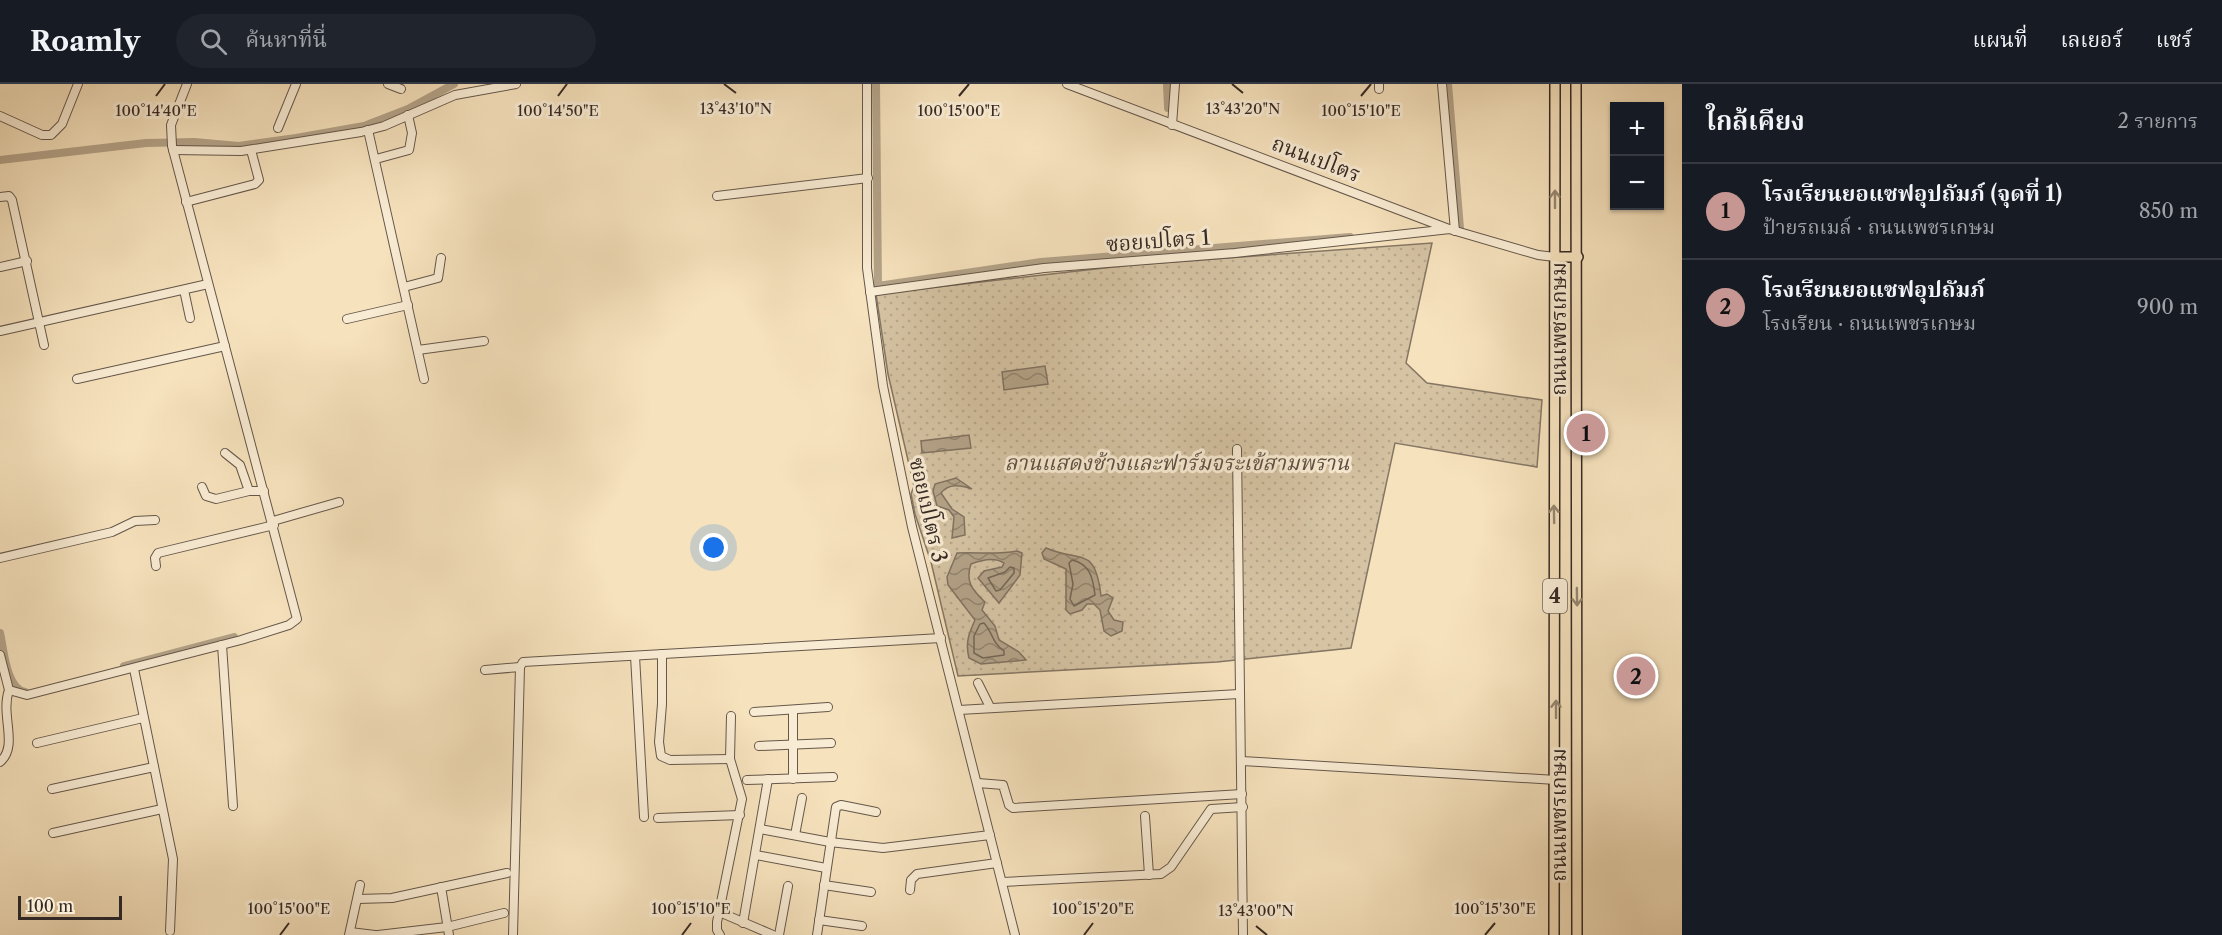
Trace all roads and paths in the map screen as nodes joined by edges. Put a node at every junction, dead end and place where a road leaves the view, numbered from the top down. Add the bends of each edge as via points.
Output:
1 (78, 84) edge
2 (187, 84) edge
3 (296, 84) edge
4 (388, 84) edge
5 (516, 84) edge
6 (867, 84) edge
7 (1067, 84) edge
8 (1175, 84) edge
9 (1442, 84) edge
10 (1555, 84) edge
11 (1576, 84) edge
12 (401, 89) dead end
13 (408, 115) junction
14 (0, 116) edge
15 (1172, 125) junction
16 (278, 128) dead end
17 (369, 130) junction
18 (172, 148) junction
19 (251, 150) junction
20 (376, 159) junction
21 (868, 178) junction
22 (717, 196) dead end
23 (0, 197) edge
24 (186, 202) junction
25 (1450, 229) junction
26 (1555, 257) junction
27 (1578, 257) junction
28 (441, 258) dead end
29 (27, 261) junction
30 (0, 267) edge
31 (208, 284) junction
32 (404, 287) junction
33 (184, 290) junction
34 (870, 292) junction
35 (408, 305) junction
36 (190, 318) dead end
37 (347, 318) dead end
38 (40, 322) junction
39 (0, 331) edge
40 (484, 341) dead end
41 (44, 345) dead end
42 (225, 346) junction
43 (418, 350) junction
44 (77, 378) dead end
45 (424, 379) dead end
46 (1237, 449) dead end
47 (225, 453) dead end
48 (202, 487) dead end
49 (249, 491) junction
50 (264, 491) junction
51 (339, 502) dead end
52 (155, 520) dead end
53 (273, 523) junction
54 (0, 558) edge
55 (156, 566) dead end
56 (941, 638) junction
57 (222, 645) junction
58 (662, 654) junction
59 (0, 655) edge
60 (635, 656) junction
61 (2, 667) edge
62 (520, 667) junction
63 (134, 669) junction
64 (485, 670) dead end
65 (978, 683) dead end
66 (9, 690) junction
67 (1239, 694) junction
68 (828, 707) dead end
69 (990, 707) junction
70 (2, 710) edge
71 (793, 710) junction
72 (959, 710) junction
73 (754, 712) dead end
74 (731, 716) dead end
75 (143, 718) junction
76 (37, 743) dead end
77 (831, 743) dead end
78 (793, 744) junction
79 (759, 746) dead end
80 (730, 759) junction
81 (1242, 761) junction
82 (0, 762) edge
83 (154, 767) junction
84 (833, 777) dead end
85 (793, 778) junction
86 (768, 779) junction
87 (747, 780) dead end
88 (1556, 780) junction
89 (978, 783) junction
90 (51, 789) dead end
91 (1242, 794) junction
92 (802, 798) dead end
93 (233, 806) dead end
94 (1243, 807) junction
95 (162, 810) junction
96 (876, 812) dead end
97 (740, 815) junction
98 (1145, 816) dead end
99 (644, 817) dead end
100 (658, 818) dead end
101 (760, 829) junction
102 (53, 833) dead end
103 (795, 835) junction
104 (990, 835) junction
105 (830, 842) junction
106 (756, 855) junction
107 (997, 863) junction
108 (826, 868) junction
109 (507, 873) dead end
110 (1149, 875) junction
111 (1003, 882) junction
112 (360, 885) dead end
113 (824, 885) junction
114 (788, 886) dead end
115 (441, 887) junction
116 (871, 891) dead end
117 (910, 891) dead end
118 (358, 899) junction
119 (504, 913) dead end
120 (724, 914) dead end
121 (819, 920) junction
122 (743, 922) junction
123 (862, 926) dead end
124 (170, 931) dead end
125 (448, 931) edge
126 (350, 934) edge
127 (376, 935) edge
128 (513, 935) edge
129 (720, 935) edge
130 (773, 935) edge
131 (779, 935) edge
132 (817, 935) edge
133 (1015, 935) edge
134 (1243, 935) edge
135 (1554, 935) edge
136 (1577, 935) edge

1 - 14 street via 62,124 51,135 42,135
2 - 18 street via 170,131
3 - 16 street
4 - 12 street
5 - 13 street via 454,94
6 - 21 street, ซอยเปโตร 3
7 - 15 street, ถนนเปโตร
8 - 15 street
9 - 25 street
26 -> 10 main road, ถนนเพชรเกษม / 4
11 - 27 main road, ถนนเพชรเกษม / 4
13 - 17 street
13 - 20 street via 410,149
15 - 25 street, ถนนเปโตร
17 - 19 street
17 - 20 street
18 - 19 street
18 - 24 street
19 - 24 street via 259,180 255,184
20 - 32 street
21 - 22 street
21 - 34 street, ซอยเปโตร 3
23 - 29 street via 9,196 12,200
24 - 31 street
25 - 26 street, ถนนเปโตร
25 - 34 street, ซอยเปโตร 1 via 1235,253 1044,268
26 - 27 main road
88 -> 26 main road, ถนนเพชรเกษม / 4
27 -> 136 main road, ถนนเพชรเกษม / 4
28 - 32 street via 438,278
29 - 30 street
29 - 38 street
31 - 33 street
31 - 42 street
32 - 35 street
33 - 36 street
33 - 38 street
34 - 56 street, ซอยเปโตร 3 via 883,386 912,527
35 - 37 street
35 - 43 street
38 - 39 street
38 - 41 street
40 - 43 street
42 - 44 street
42 - 50 street
43 - 45 street
46 - 67 street
47 - 49 street via 240,465
48 - 49 street via 206,496 213,499
49 - 50 street
50 - 53 street
51 - 53 street
52 - 54 street via 135,520 112,532
53 - 55 street via 158,553
53 - 57 street via 297,619 289,625
56 - 58 street
56 - 72 street, ซอยเปโตร 3
57 - 63 street
57 - 93 street
58 - 60 street
58 - 80 street via 658,748 661,756
59 - 61 street
60 - 62 street via 523,662
60 - 99 street
61 - 66 street
62 - 64 street
62 - 128 street
63 - 66 street via 27,695
63 - 75 street
65 - 69 street
66 - 70 street
67 - 69 street
67 - 81 street
68 - 71 street
69 - 72 street
70 - 82 street via 10,747
71 - 73 street
71 - 78 street
72 - 89 street, ซอยเปโตร 3
74 - 80 street
75 - 76 street
75 - 83 street
77 - 78 street
78 - 79 street
78 - 85 street
80 - 97 street via 742,800
81 - 88 street
81 - 91 street
83 - 90 street
83 - 95 street
84 - 85 street
85 - 86 street
86 - 87 street
86 - 101 street
88 - 135 main road, ถนนเพชรเกษม / 4
89 - 91 street via 1003,785 1013,808
89 - 104 street, ซอยเปโตร 3
91 - 94 street
92 - 103 street
94 - 110 street via 1211,809 1167,871
94 - 134 street
95 - 102 street
95 - 124 street via 173,859
96 - 105 street via 837,805
97 - 100 street
97 - 129 street via 717,922
98 - 110 street
101 - 103 street
101 - 106 street
103 - 105 street
104 - 105 street via 883,848
104 - 107 street, ซอยเปโตร 3
105 - 108 street
106 - 108 street
106 - 122 street
107 - 111 street, ซอยเปโตร 3
107 - 117 street via 921,873 912,877
108 - 113 street
109 - 115 street
110 - 111 street
111 - 133 street, ซอยเปโตร 3
112 - 118 street
113 - 116 street
113 - 121 street
114 - 131 street
115 - 118 street via 392,898
115 - 125 street
118 - 126 street
119 - 125 street
120 - 122 street
121 - 123 street
121 - 132 street
122 - 130 street
125 - 127 street
126 - 127 street

